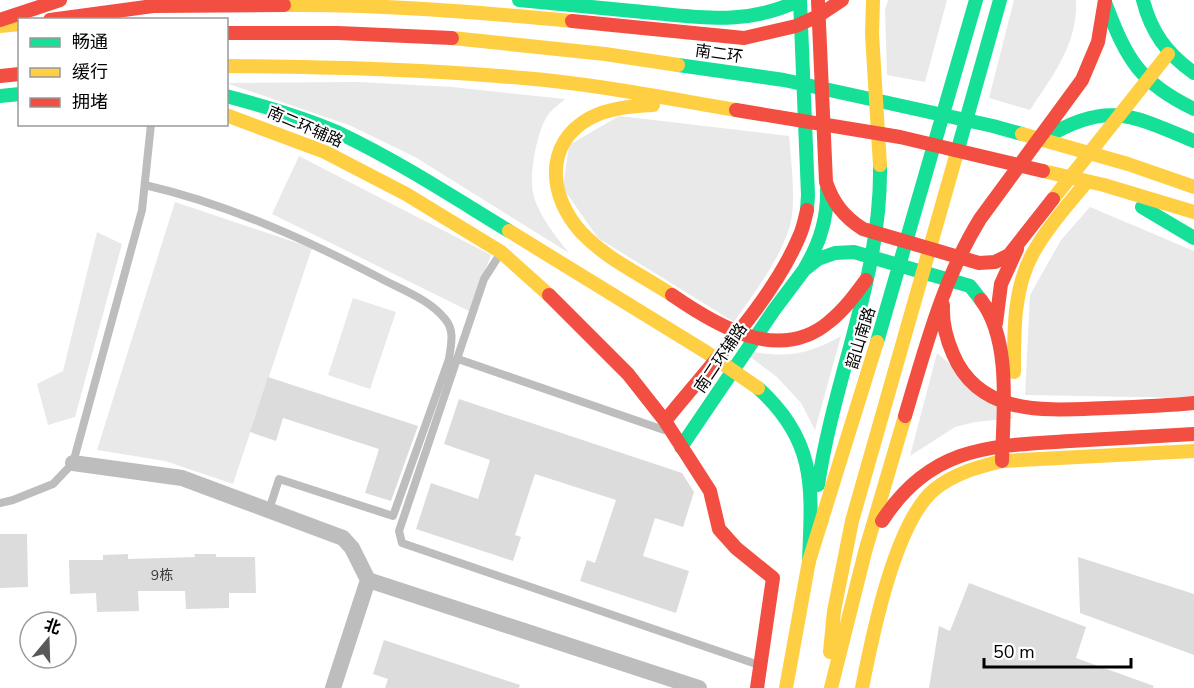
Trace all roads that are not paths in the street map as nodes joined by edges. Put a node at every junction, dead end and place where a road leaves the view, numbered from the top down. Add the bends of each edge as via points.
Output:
1 (32, 0) edge
2 (60, 0) edge
3 (519, 0) edge
4 (800, 0) edge
5 (818, 0) edge
6 (842, 0) edge
7 (873, 0) edge
8 (976, 0) edge
9 (1000, 0) edge
10 (1143, 0) edge
11 (1105, 1) edge
12 (10, 2) dead end
13 (65, 18) edge
14 (0, 20) edge
15 (18, 24) edge
16 (0, 26) edge
17 (0, 31) edge
18 (18, 32) edge
19 (228, 33) edge
20 (1168, 54) junction
21 (228, 66) edge
22 (1173, 72) junction
23 (1194, 72) edge
24 (18, 74) edge
25 (0, 75) edge
26 (18, 94) edge
27 (0, 96) edge
28 (228, 97) edge
29 (706, 104) junction
30 (1194, 109) edge
31 (228, 116) edge
32 (151, 126) edge
33 (1120, 127) junction
34 (1194, 141) edge
35 (1035, 145) junction
36 (1113, 147) dead end
37 (1045, 170) junction
38 (826, 182) junction
39 (145, 185) junction
40 (1194, 187) edge
41 (807, 210) junction
42 (1194, 212) edge
43 (827, 217) junction
44 (863, 229) junction
45 (800, 236) junction
46 (1194, 238) edge
47 (1022, 240) junction
48 (819, 242) junction
49 (501, 252) junction
50 (854, 252) junction
51 (979, 263) junction
52 (804, 270) junction
53 (1006, 270) junction
54 (1023, 275) junction
55 (866, 280) junction
56 (970, 286) junction
57 (946, 289) junction
58 (999, 294) junction
59 (1018, 300) junction
60 (996, 334) junction
61 (458, 359) junction
62 (1194, 403) edge
63 (668, 427) junction
64 (1194, 434) edge
65 (681, 447) junction
66 (1194, 451) edge
67 (1007, 460) junction
68 (73, 463) junction
69 (0, 503) edge
70 (269, 510) junction
71 (865, 552) junction
72 (809, 561) junction
73 (368, 580) junction
74 (867, 663) junction
75 (760, 665) junction
76 (690, 687) edge
77 (333, 688) edge
78 (757, 688) edge
79 (786, 688) edge
80 (826, 688) edge
81 (831, 688) edge
82 (862, 688) edge
83 (868, 688) edge

1 - 12 main road
2 - 14 main road
3 - 4 main road via 730,19 769,14
4 - 41 main road
5 - 38 main road
6 - 13 main road via 803,25 744,38 469,11 351,4 153,6
7 - 55 main road via 880,195
8 - 72 main road, 韶山南路
9 - 80 main road via 852,521 834,610
10 - 20 main road via 1152,28
11 - 30 main road via 1128,58 1142,77 1162,93
11 - 35 main road via 1095,58
15 - 16 main road
17 - 18 main road
19 - 40 main road, 南二环 via 466,39 784,80 993,126
20 - 22 main road
20 - 33 main road
21 - 29 main road via 382,68 524,78
22 - 23 main road
22 - 33 main road
24 - 25 main road
26 - 27 main road
28 - 72 main road via 272,108 337,133 412,172 603,287 757,389 780,408 806,458 811,484
29 - 37 main road via 900,137
29 - 55 main road via 616,108 573,129 561,144 554,184 576,226 600,249 698,313 750,337 802,338 824,326 851,301
31 - 49 main road, 南二环辅路 via 325,152 406,194
32 - 39 lane
33 - 47 main road via 1052,200
34 - 35 main road via 1132,116 1106,113 1061,127
35 - 57 main road via 966,242
36 - 54 main road via 1046,231
37 - 42 main road
37 - 46 main road via 1150,211
38 - 43 main road
38 - 44 main road via 840,213
39 - 68 lane via 142,210
39 - 70 lane via 254,219 323,248 430,304 447,321 453,339 449,358 393,516 279,479
41 - 43 main road
41 - 45 main road
43 - 44 main road
43 - 48 main road
44 - 51 main road
45 - 48 main road
45 - 63 main road via 754,311
47 - 51 main road via 1009,255 995,262
47 - 53 main road
48 - 50 main road
48 - 52 main road
49 - 61 lane via 484,279
49 - 63 main road, 南二环辅路 via 565,309 628,374
50 - 52 main road, 南二环辅路 via 818,259
50 - 56 main road, 南二环辅路
51 - 53 main road
52 - 65 main road, 南二环辅路
53 - 54 main road
53 - 58 main road
54 - 59 main road
55 - 72 main road via 820,461
56 - 58 main road, 南二环辅路
56 - 60 main road via 991,313
57 - 62 main road via 943,331 953,356 964,376 1006,403 1026,408 1092,409
57 - 71 main road
58 - 59 main road, 南二环辅路
58 - 60 main road
59 - 67 main road
60 - 67 main road
61 - 63 lane
61 - 75 lane via 399,531 402,543
63 - 65 main road, 南二环辅路
64 - 71 main road via 1025,443 951,458 927,471 903,492
65 - 75 main road via 710,491 719,529 773,578
66 - 67 main road
67 - 74 main road via 980,465 951,477 916,508 898,543
68 - 69 lane via 53,483
68 - 70 street via 182,478
70 - 73 street via 343,538
71 - 81 main road
72 - 79 main road, 韶山南路
73 - 76 street
73 - 77 street
74 - 82 main road
74 - 83 main road
75 - 78 main road

